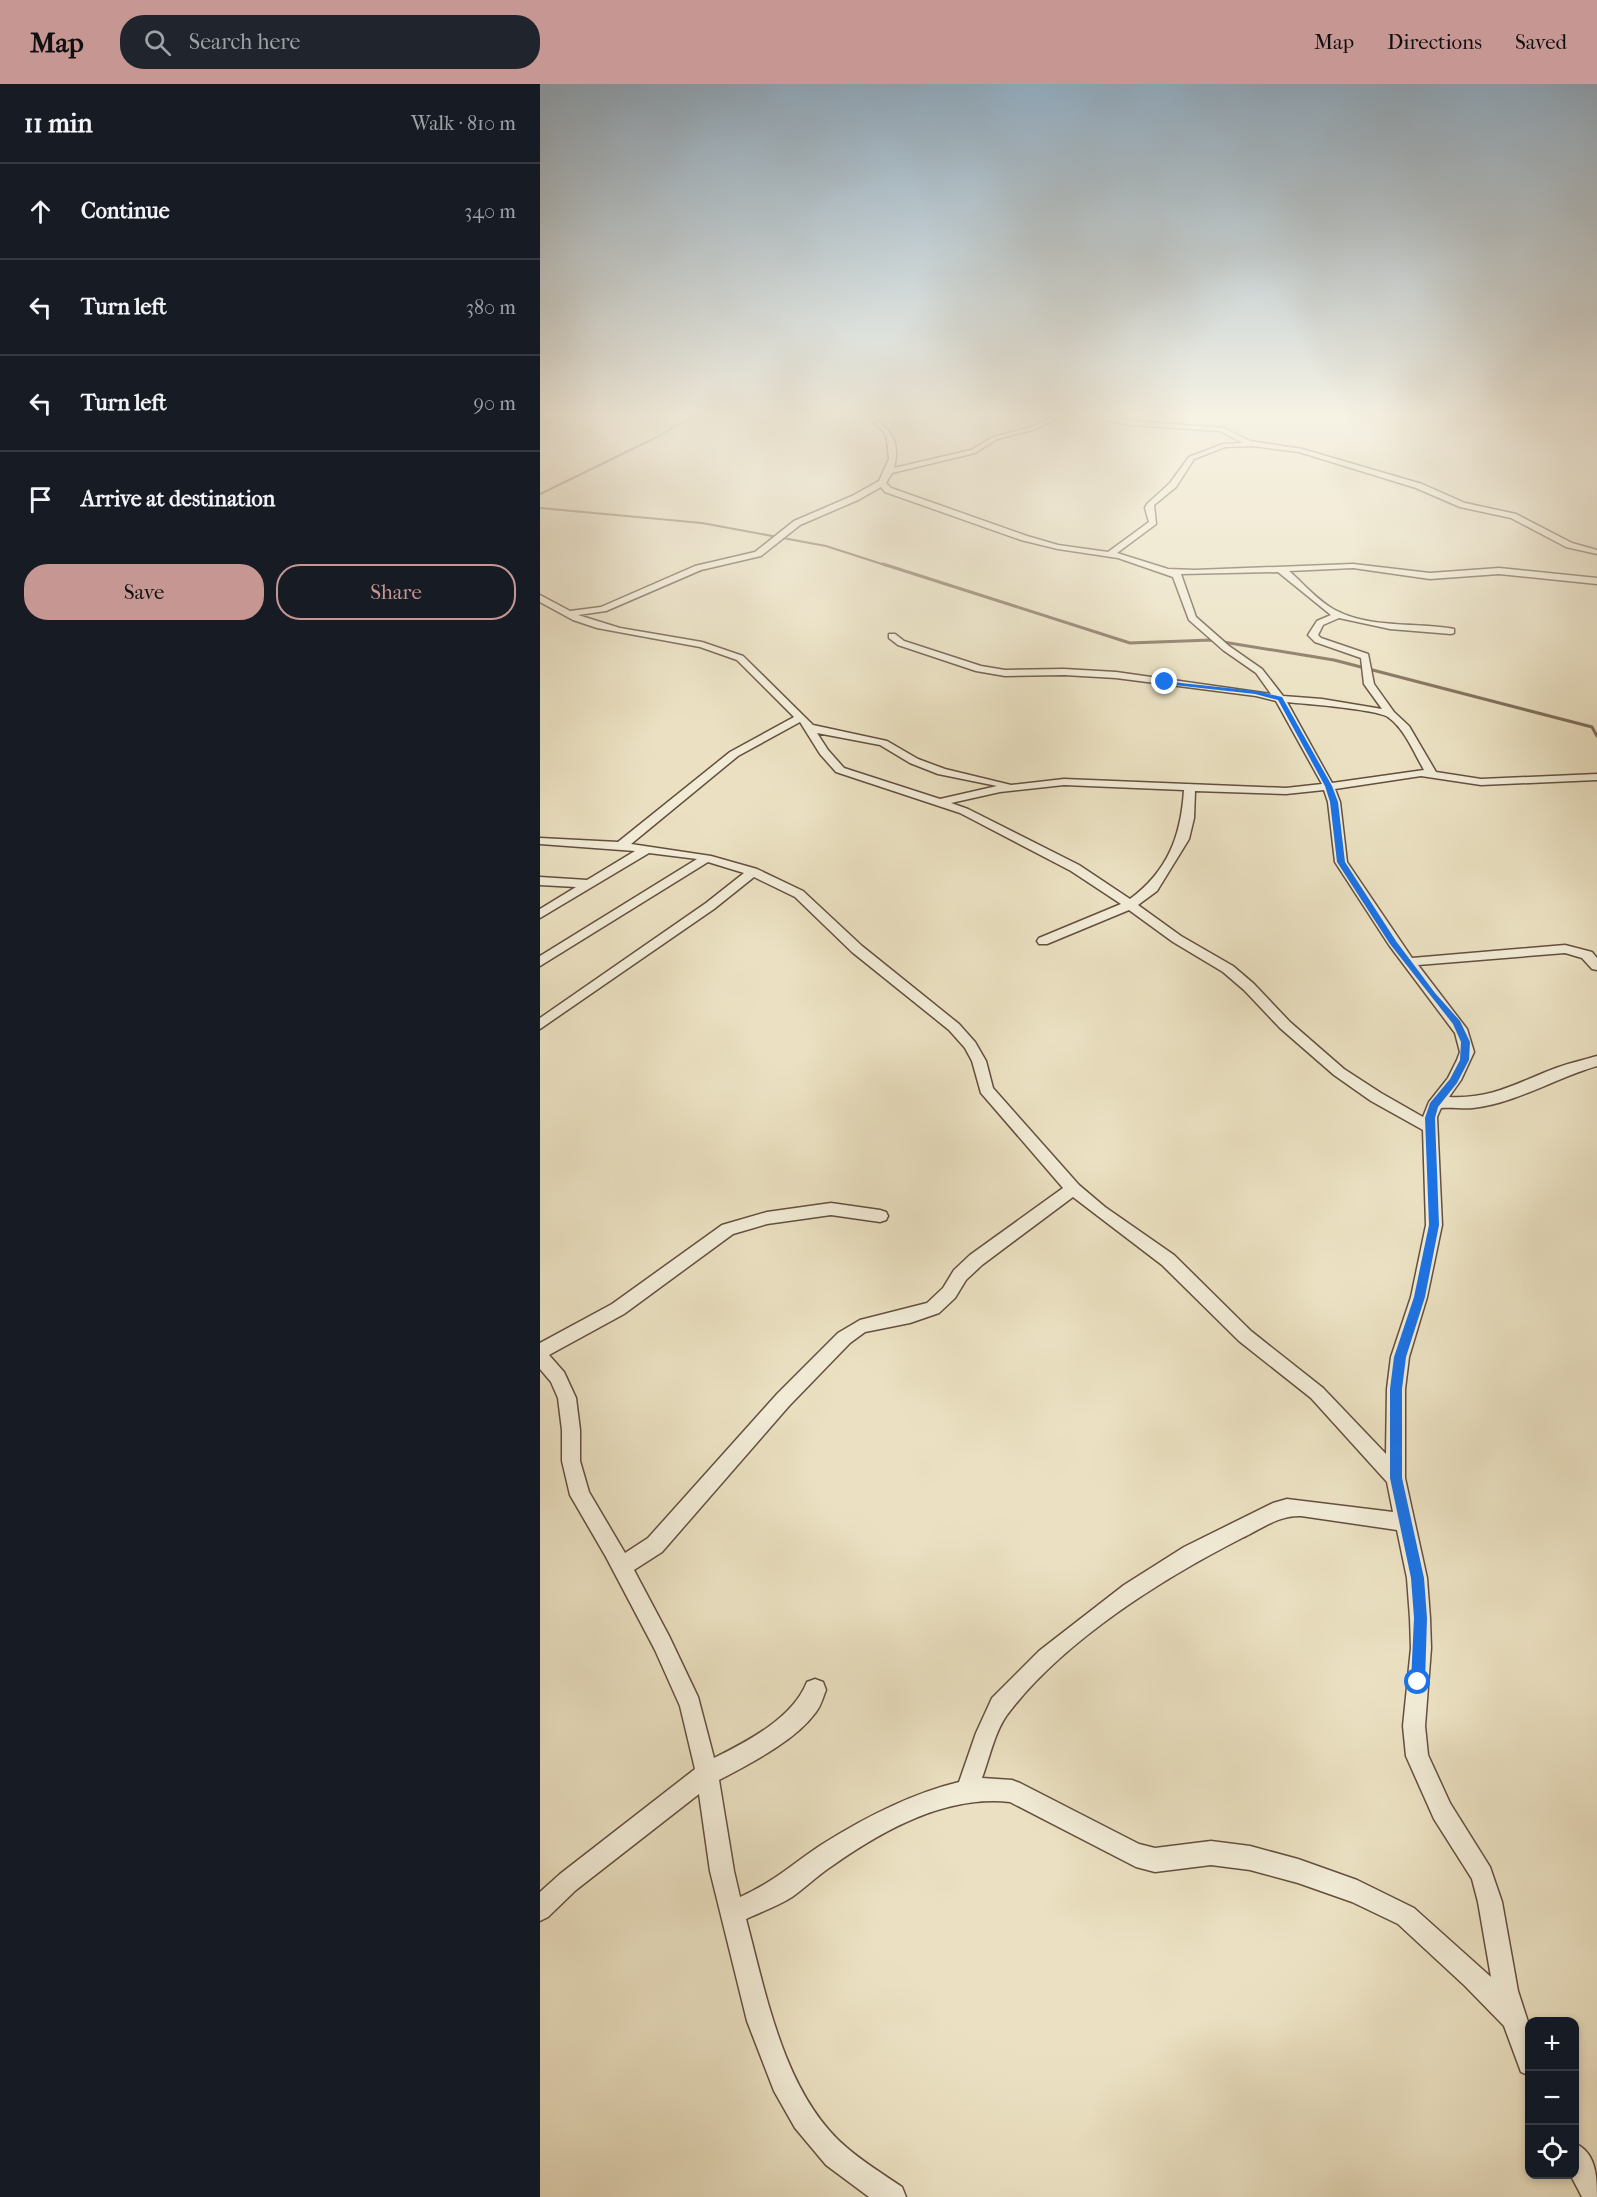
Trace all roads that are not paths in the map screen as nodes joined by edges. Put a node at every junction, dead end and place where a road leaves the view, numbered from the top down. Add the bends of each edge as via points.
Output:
1 (821, 513) edge
2 (951, 513) edge
3 (1150, 513) edge
4 (1505, 513) edge
5 (1597, 552) edge
6 (1109, 555) junction
7 (1278, 568) junction
8 (1171, 571) junction
9 (1597, 581) edge
10 (540, 598) edge
11 (569, 614) junction
12 (1342, 615) junction
13 (1451, 631) dead end
14 (892, 636) dead end
15 (1280, 699) junction
16 (1390, 714) junction
17 (800, 718) junction
18 (810, 728) junction
19 (1432, 774) junction
20 (1597, 777) edge
21 (1328, 786) junction
22 (1012, 787) junction
23 (1190, 788) junction
24 (942, 802) junction
25 (540, 841) edge
26 (621, 846) junction
27 (645, 850) junction
28 (707, 858) junction
29 (753, 872) junction
30 (540, 880) edge
31 (588, 884) junction
32 (1130, 905) junction
33 (540, 914) edge
34 (1043, 941) dead end
35 (540, 962) edge
36 (1409, 962) junction
37 (1597, 966) edge
38 (540, 1025) edge
39 (1597, 1061) edge
40 (1437, 1102) junction
41 (1429, 1127) junction
42 (1073, 1189) junction
43 (880, 1216) dead end
44 (540, 1351) edge
45 (540, 1357) edge
46 (1396, 1478) junction
47 (1406, 1523) junction
48 (622, 1567) junction
49 (815, 1690) dead end
50 (707, 1774) junction
51 (967, 1790) junction
52 (540, 1909) edge
53 (733, 1913) junction
54 (1514, 2019) junction
55 (1525, 2049) edge
56 (1579, 2163) edge
57 (892, 2197) edge
58 (1597, 2197) edge

1 - 11 street via 797,523 758,554 710,564 603,609
2 - 6 street via 1024,538
3 - 6 street via 1153,522
4 - 5 street via 1569,545
6 - 8 street
7 - 8 street
7 - 9 street via 1353,566 1446,576 1499,571
7 - 12 street via 1328,609
8 - 15 street via 1177,575 1192,618 1260,671
10 - 11 street
11 - 17 street via 582,621 727,652 740,658
12 - 13 street
12 - 16 street via 1320,622 1313,635 1365,656 1369,684
14 - 15 street via 901,643 984,670 1116,675
15 - 16 street
15 - 21 street
16 - 19 street via 1413,738
17 - 18 street
17 - 26 street via 740,749
18 - 22 street via 886,744 914,761 950,775
18 - 24 street via 840,770
19 - 20 street via 1481,782
19 - 21 street
21 - 23 street via 1286,791
21 - 36 street via 1334,802 1341,862
22 - 23 street via 1064,782
22 - 24 street
23 - 32 street via 1183,839 1153,888
24 - 32 street via 1053,856
25 - 26 street
26 - 27 street
27 - 28 street
27 - 31 street
28 - 29 street
28 - 35 street
29 - 38 street
29 - 42 street via 799,894 857,950 954,1027 974,1053 986,1089
30 - 31 street
31 - 33 street
32 - 34 street
32 - 41 street via 1228,969 1339,1072
36 - 37 street via 1565,949 1587,956
36 - 40 street via 1457,1023 1466,1042 1464,1060
39 - 40 street via 1488,1100
40 - 41 street
41 - 46 street via 1434,1225 1419,1297 1400,1357
42 - 46 street via 1168,1260 1245,1336 1317,1394
42 - 48 street via 976,1260 933,1308 860,1327 844,1338 783,1400 655,1545
43 - 44 street via 831,1209 767,1218 728,1229 618,1309
45 - 48 street via 558,1377 567,1398 572,1461 580,1495
46 - 47 street
47 - 51 street via 1291,1506 1191,1554 1086,1624 1017,1686 1000,1706 987,1733
47 - 54 street via 1420,1618 1414,1726 1417,1756 1442,1811 1482,1875
48 - 50 street via 690,1705
49 - 50 street via 810,1703 795,1719 748,1753
50 - 52 street via 568,1882
50 - 53 street via 722,1871
51 - 53 street via 878,1824 781,1889
51 - 54 street via 995,1787 1012,1791 1146,1858 1169,1860 1211,1853 1250,1858 1357,1892 1406,1916
53 - 57 street via 760,2020 783,2082 804,2118 835,2156
54 - 55 street
56 - 58 street

